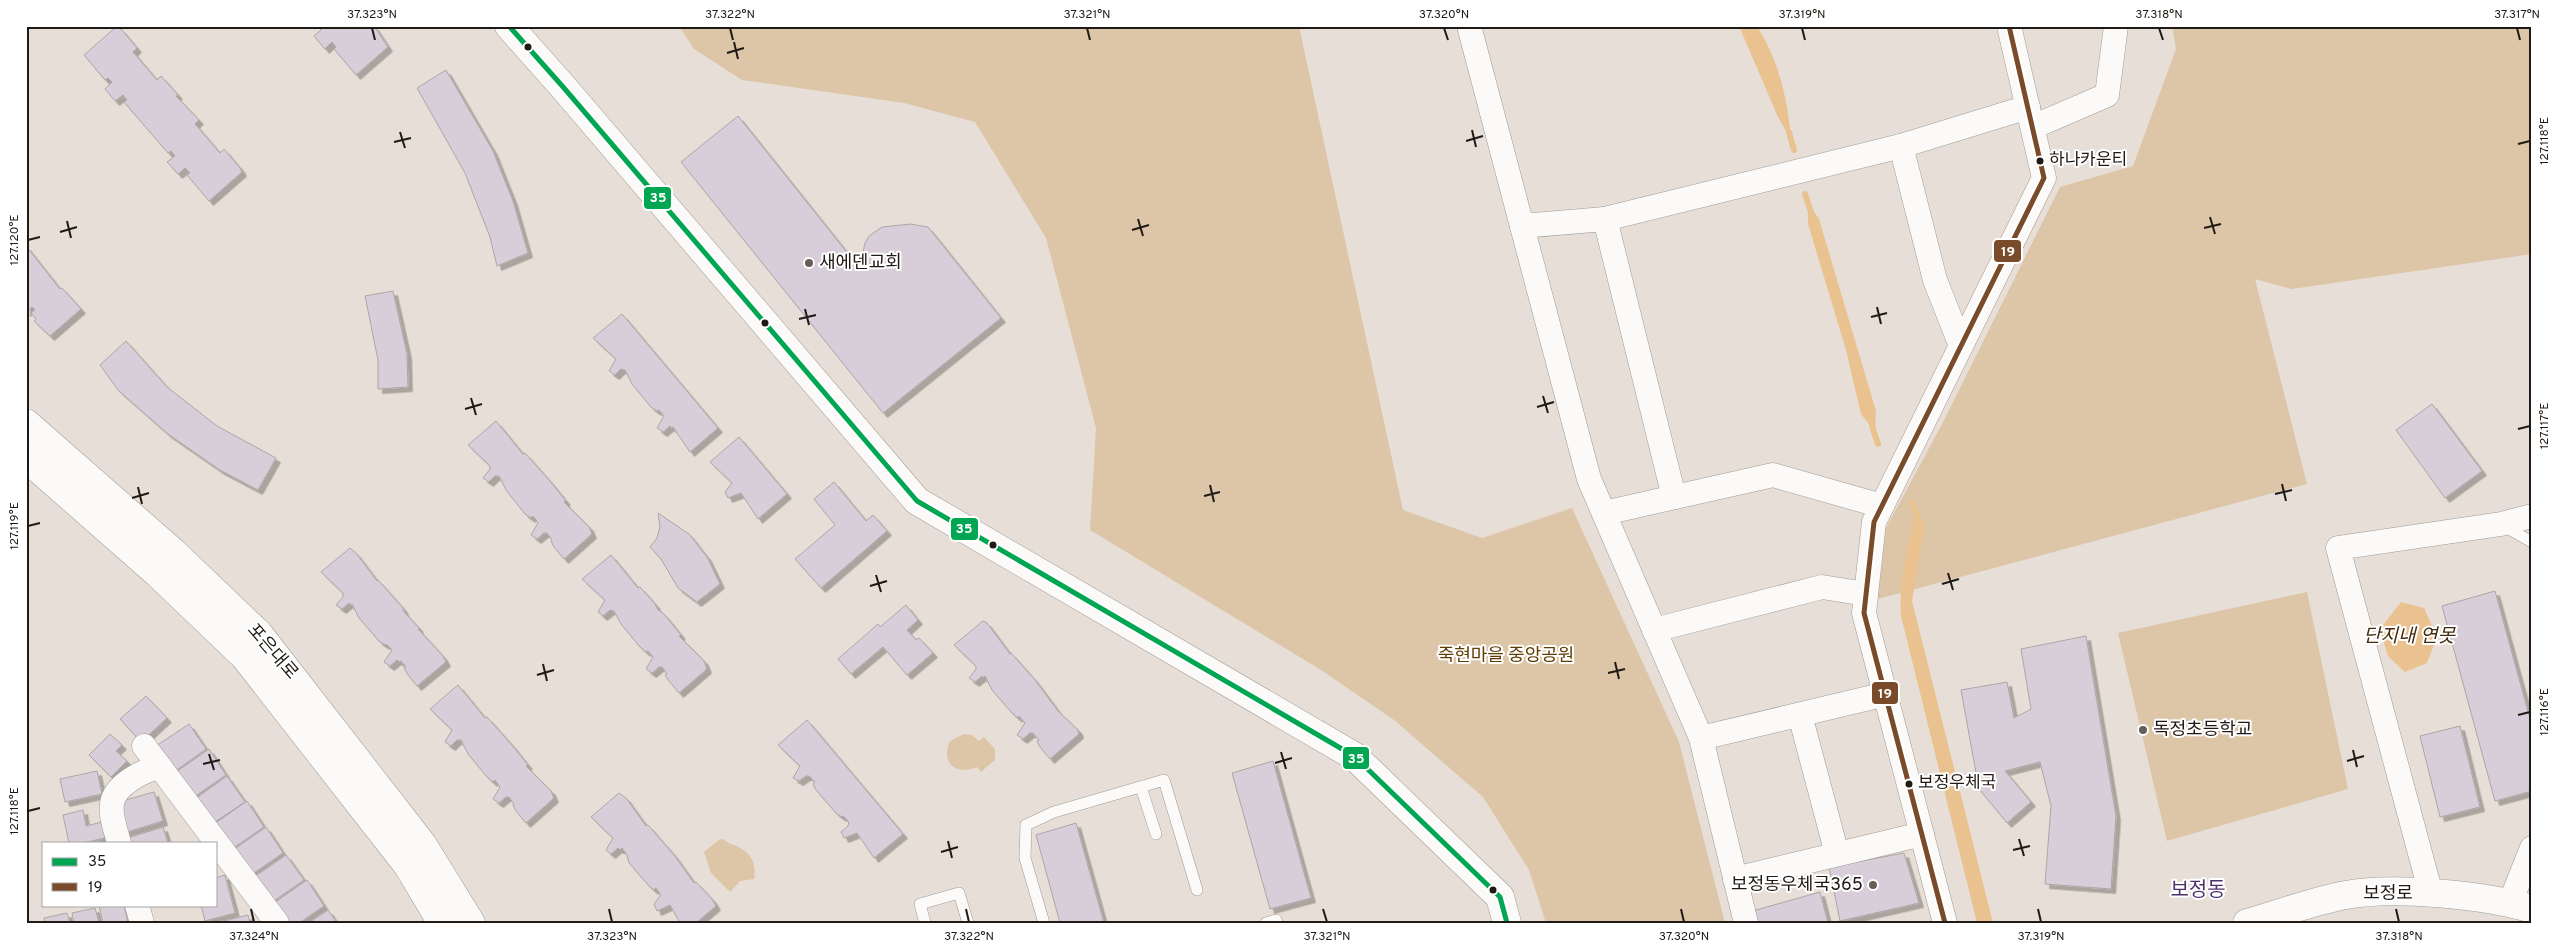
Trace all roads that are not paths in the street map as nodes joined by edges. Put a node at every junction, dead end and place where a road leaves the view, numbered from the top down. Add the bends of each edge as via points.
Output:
1 (509, 26) edge
2 (1469, 26) edge
3 (2009, 26) edge
4 (2116, 26) edge
5 (2030, 117) junction
6 (1901, 146) junction
7 (1604, 220) junction
8 (1522, 226) junction
9 (1961, 346) junction
10 (26, 423) edge
11 (26, 458) edge
12 (1674, 497) junction
13 (1882, 506) junction
14 (1604, 514) junction
15 (2532, 516) edge
16 (2501, 524) junction
17 (2532, 542) edge
18 (1866, 594) junction
19 (1654, 630) junction
20 (1886, 694) junction
21 (1800, 715) junction
22 (1701, 738) junction
23 (144, 746) dead end
24 (160, 767) junction
25 (1141, 787) junction
26 (1156, 834) dead end
27 (1922, 834) junction
28 (119, 842) edge
29 (216, 842) edge
30 (218, 845) edge
31 (2532, 848) edge
32 (1836, 854) junction
33 (1735, 879) junction
34 (1197, 890) dead end
35 (2431, 894) junction
36 (137, 906) edge
37 (2521, 906) edge
38 (142, 923) edge
39 (276, 923) edge
40 (442, 923) edge
41 (471, 923) edge
42 (925, 923) edge
43 (968, 923) edge
44 (1044, 923) edge
45 (1266, 923) edge
46 (1277, 923) edge
47 (1507, 923) edge
48 (1746, 923) edge
49 (1945, 923) edge
50 (2247, 923) edge

1 - 47 main road via 917,500 1354,756 1500,898
2 - 8 street
3 - 5 street
4 - 5 street via 2107,95
5 - 6 street
5 - 9 street via 2044,178
6 - 7 street
6 - 9 street via 1934,280
7 - 8 street
7 - 12 street
8 - 14 street via 1589,480
9 - 13 street
10 - 41 main road, 포은대로 via 172,551 259,634 424,844
11 - 40 main road, 포은대로 via 157,573 244,656 408,866
12 - 13 street via 1773,475
12 - 14 street
13 - 18 street via 1874,522
14 - 19 street
15 - 16 street
16 - 17 lane
16 - 35 street via 2338,548
18 - 19 street via 1822,587
18 - 20 street via 1864,613
19 - 22 street
20 - 21 street
20 - 27 street
21 - 22 street
21 - 32 street
22 - 33 street
23 - 24 street
24 - 28 street via 135,776 112,802
24 - 29 street
25 - 26 lane
25 - 34 lane via 1164,780
25 - 44 lane via 1054,812 1026,825 1025,858
27 - 32 street
27 - 49 street
30 - 39 street
31 - 37 street
32 - 33 street
33 - 48 street
35 - 37 main road, 보정로
35 - 50 main road, 보정로 via 2380,891 2346,895
36 - 38 street
42 - 43 lane via 920,904 959,893
45 - 46 lane via 1276,920

